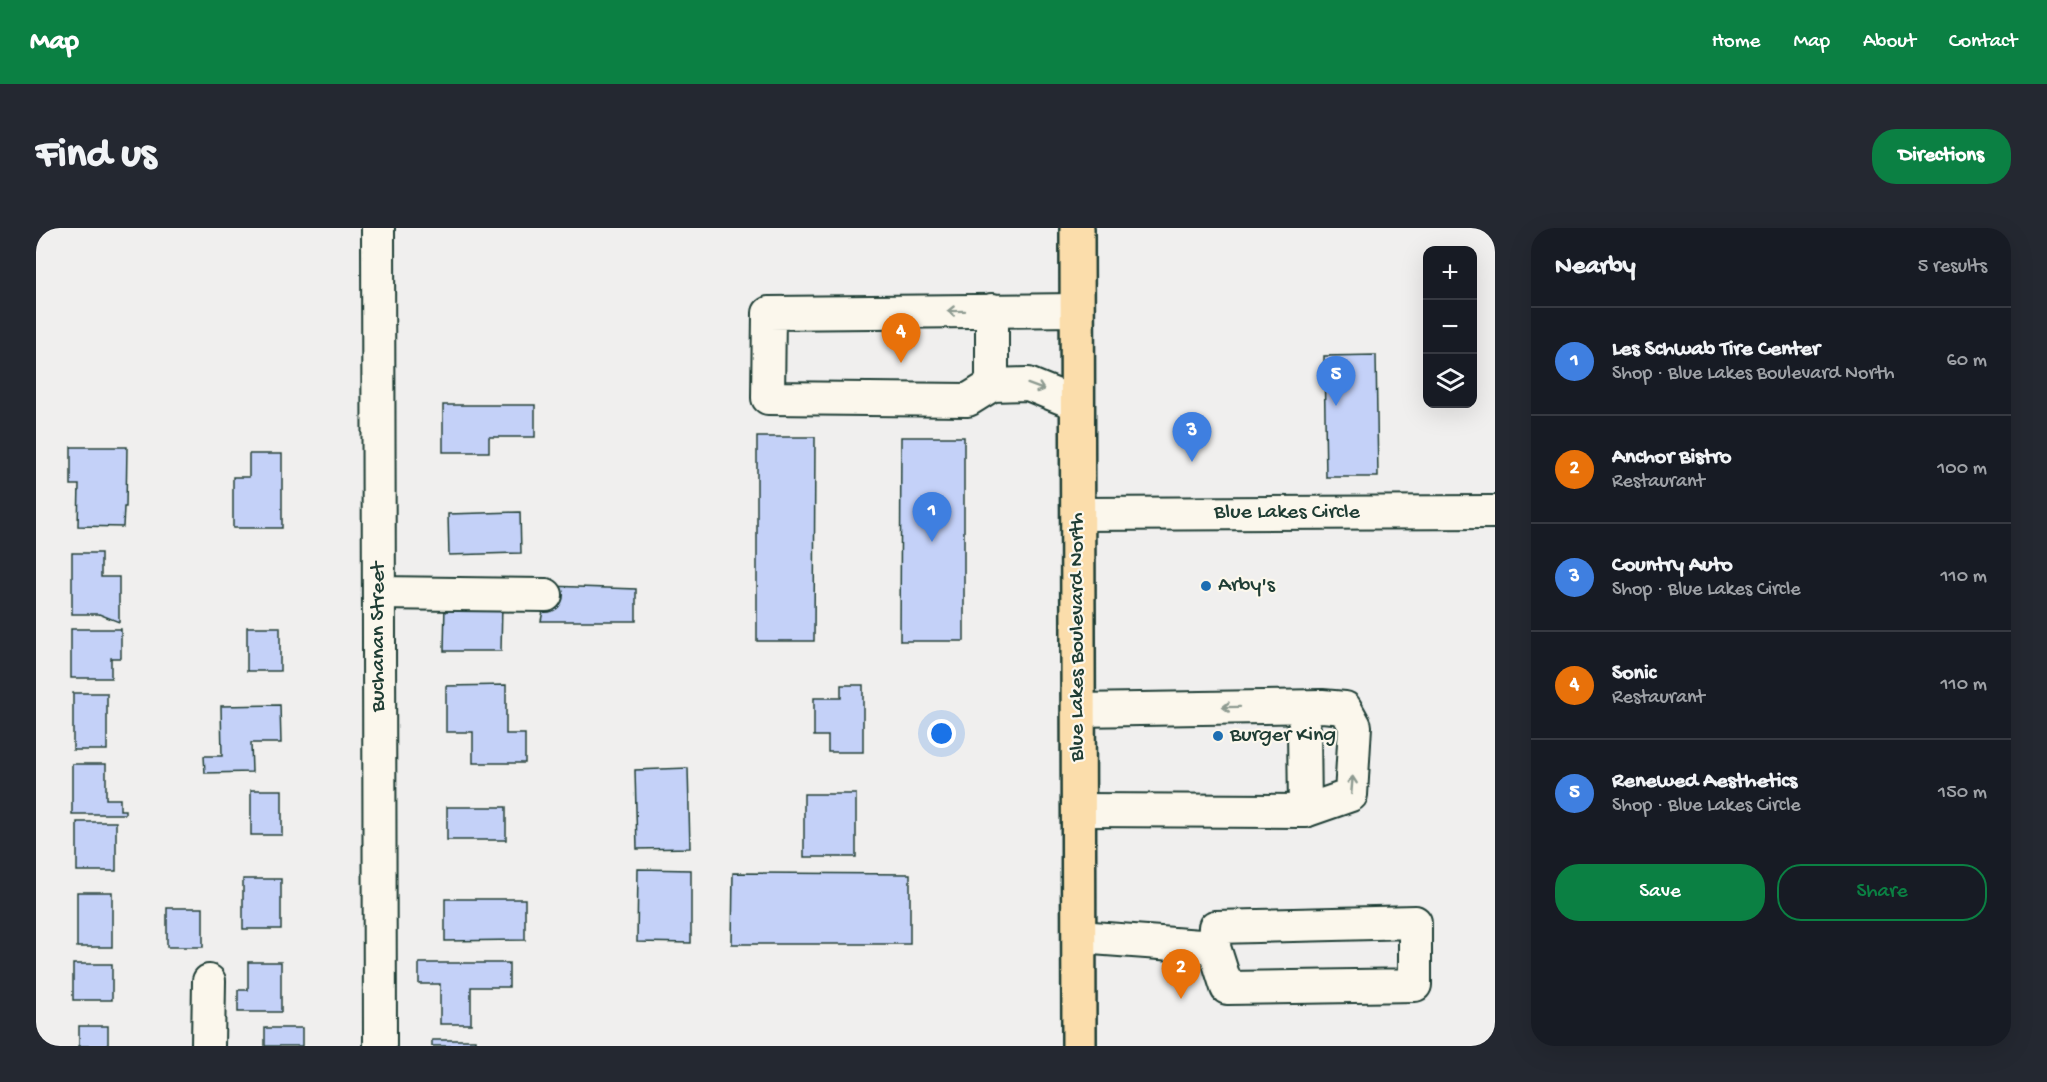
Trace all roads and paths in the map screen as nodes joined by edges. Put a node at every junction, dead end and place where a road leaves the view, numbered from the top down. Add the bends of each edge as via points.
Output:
1 (378, 228) edge
2 (1077, 228) edge
3 (992, 310) junction
4 (1077, 310) junction
5 (980, 393) junction
6 (1077, 404) junction
7 (1495, 512) edge
8 (1078, 514) junction
9 (379, 593) junction
10 (546, 595) dead end
11 (1078, 710) junction
12 (1304, 729) dead end
13 (1079, 810) junction
14 (1305, 811) junction
15 (1079, 937) junction
16 (1214, 947) junction
17 (209, 981) dead end
18 (208, 1046) edge
19 (380, 1046) edge
20 (1079, 1046) edge

1 - 9 street, Buchanan Street
2 - 4 main road, Blue Lakes Boulevard North
3 - 4 street
3 - 5 street
3 -> 5 street via 769,314 768,398
4 - 6 main road, Blue Lakes Boulevard North
5 -> 6 street via 1028,384
6 - 8 main road, Blue Lakes Boulevard North
7 - 8 street, Blue Lakes Circle
8 - 11 main road, Blue Lakes Boulevard North
9 - 10 street
9 - 19 street, Buchanan Street
11 - 13 main road, Blue Lakes Boulevard North
14 -> 11 street via 1351,795 1355,726 1345,708
12 - 14 street
13 - 14 street
13 - 15 main road, Blue Lakes Boulevard North
15 - 16 street
15 - 20 main road, Blue Lakes Boulevard North
16 - 16 street via 1227,988 1415,985 1415,922 1215,927
17 - 18 street

